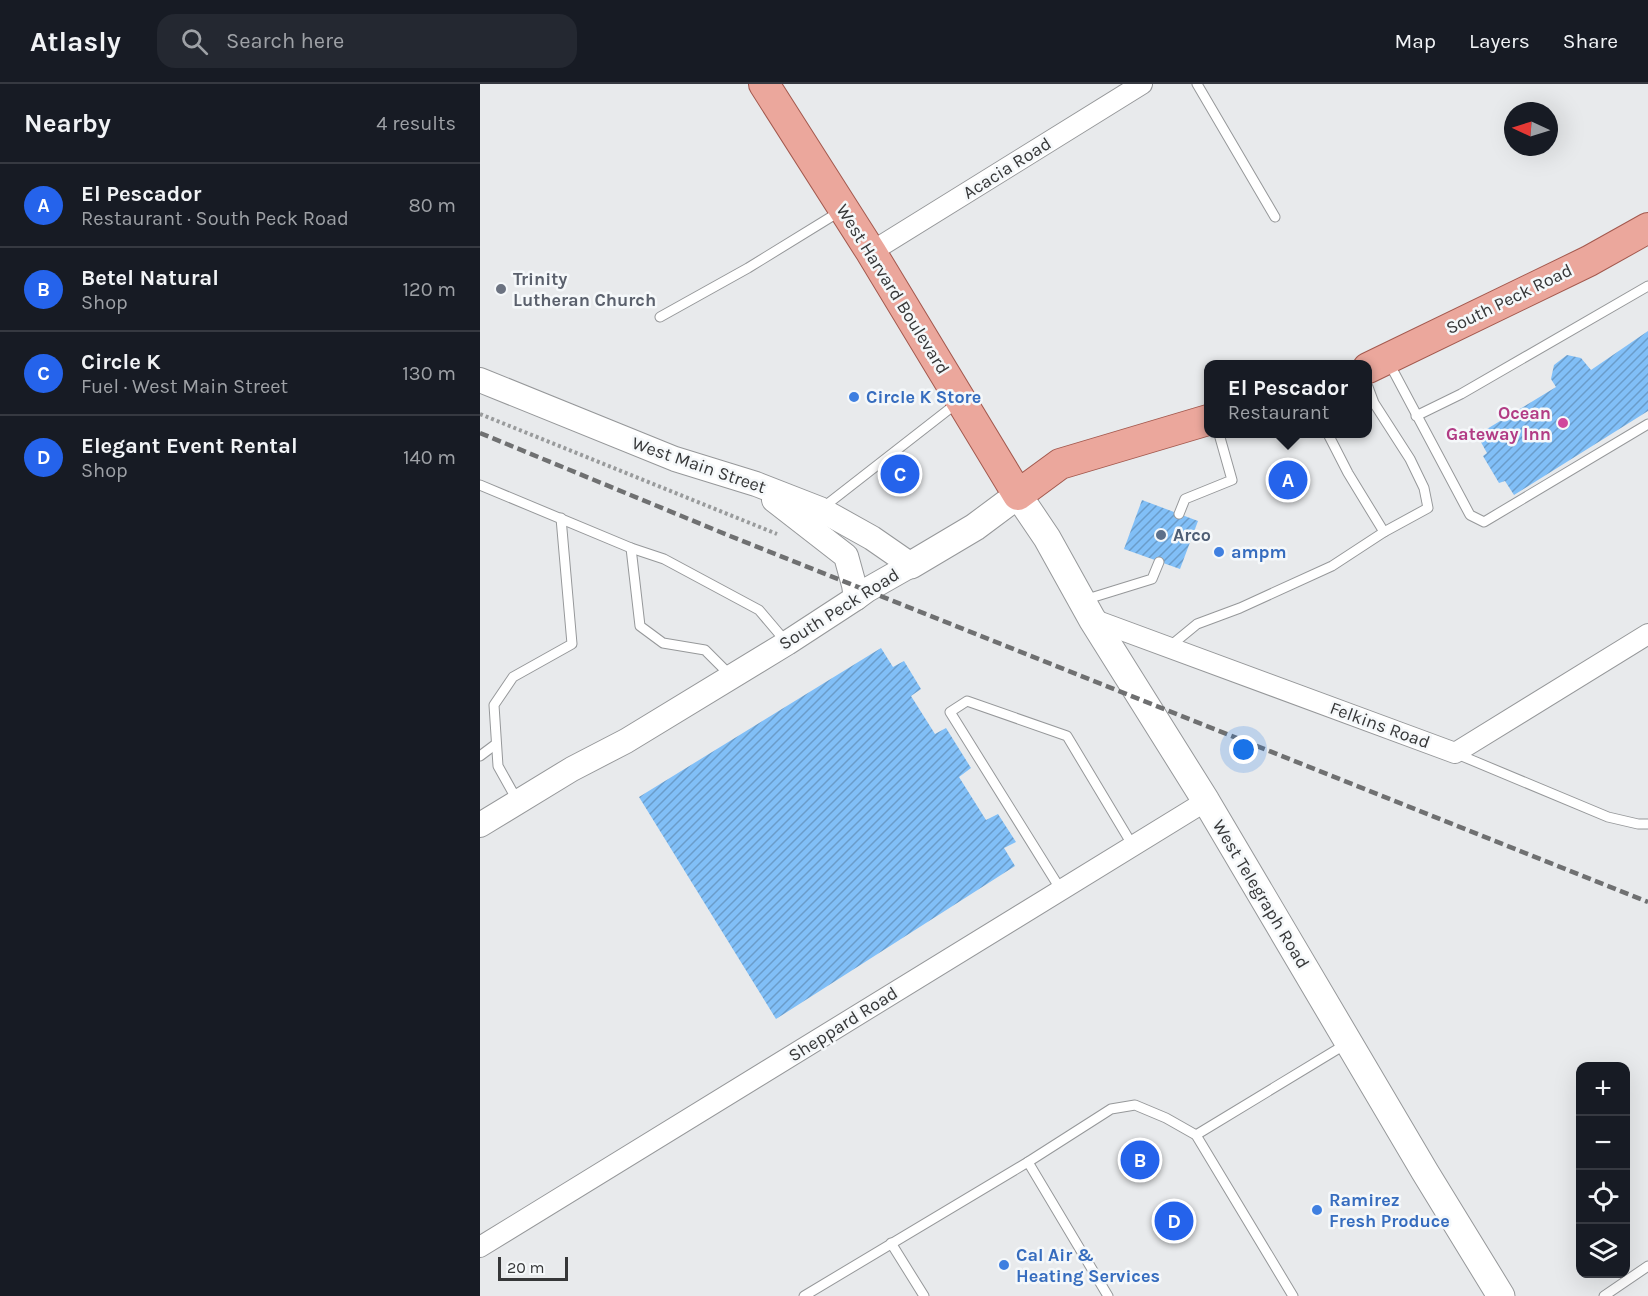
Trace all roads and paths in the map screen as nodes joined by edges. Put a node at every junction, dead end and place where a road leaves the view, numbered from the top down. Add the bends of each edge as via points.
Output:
1 (764, 84) edge
2 (1143, 84) edge
3 (1197, 84) edge
4 (844, 209) junction
5 (1275, 217) dead end
6 (1648, 228) edge
7 (872, 252) junction
8 (1648, 286) edge
9 (660, 317) dead end
10 (1377, 364) edge
11 (480, 380) edge
12 (1372, 398) edge
13 (961, 400) junction
14 (480, 414) edge
15 (1416, 416) junction
16 (1204, 421) edge
17 (1648, 424) edge
18 (1220, 438) edge
19 (1330, 438) edge
20 (751, 483) junction
21 (480, 485) edge
22 (1018, 495) junction
23 (820, 509) junction
24 (1179, 514) dead end
25 (561, 518) junction
26 (1384, 532) junction
27 (785, 537) dead end
28 (631, 548) junction
29 (1159, 562) dead end
30 (911, 565) junction
31 (856, 598) junction
32 (1087, 610) junction
33 (1648, 634) edge
34 (787, 643) junction
35 (1169, 647) junction
36 (732, 677) junction
37 (496, 744) junction
38 (1455, 753) junction
39 (480, 756) edge
40 (518, 801) junction
41 (1206, 801) junction
42 (1648, 824) edge
43 (480, 825) edge
44 (1133, 846) junction
45 (1061, 890) junction
46 (1348, 1043) junction
47 (1196, 1135) junction
48 (1028, 1162) junction
49 (891, 1243) junction
50 (480, 1247) edge
51 (1648, 1266) edge
52 (804, 1296) edge
53 (924, 1296) edge
54 (1108, 1296) edge
55 (1293, 1296) edge
56 (1501, 1296) edge
57 (1604, 1296) edge

1 - 4 main road, West Harvard Boulevard
2 - 7 street, Acacia Road
3 - 5 lane
4 - 7 main road, West Harvard Boulevard
4 - 9 lane
6 - 10 main road, South Peck Road
7 - 13 main road, West Harvard Boulevard
8 - 15 lane
10 - 15 lane
11 - 20 street, West Main Street via 675,459
12 - 26 lane via 1415,469 1428,508
13 - 22 main road, West Harvard Boulevard
13 - 23 lane
14 - 27 path
15 - 17 lane via 1470,515 1484,522
16 - 22 main road, South Peck Road via 1060,464
18 - 24 lane via 1232,480 1185,499
19 - 26 lane
20 - 23 street, West Main Street
20 - 31 street via 846,556
21 - 25 lane
22 - 30 main road, South Peck Road via 975,527
22 - 32 main road, West Telegraph Road
23 - 30 street, West Main Street
25 - 28 lane
25 - 37 lane via 572,644 513,677 494,705
26 - 35 lane via 1332,566 1197,624
28 - 34 lane via 664,559 759,610
28 - 36 lane via 640,626 663,643 705,650
29 - 32 lane via 1152,579
30 - 31 street, South Peck Road
31 - 34 street, South Peck Road
32 - 35 street, Felkins Road
32 - 41 main road, West Telegraph Road
33 - 38 street
34 - 36 street, South Peck Road
35 - 38 street, Felkins Road
36 - 40 street, South Peck Road
37 - 39 lane
37 - 40 lane via 498,766
38 - 42 lane via 1608,817
40 - 43 street, South Peck Road
41 - 44 street, Sheppard Road
41 - 46 main road, West Telegraph Road
44 - 45 street, Sheppard Road
44 - 45 lane via 1067,736 967,701 950,712
45 - 50 street, Sheppard Road
46 - 47 lane
46 - 56 main road, West Telegraph Road
47 - 48 lane via 1135,1106 1111,1109
47 - 55 lane
48 - 49 lane
48 - 54 lane
49 - 52 lane
49 - 53 lane
51 - 57 lane

